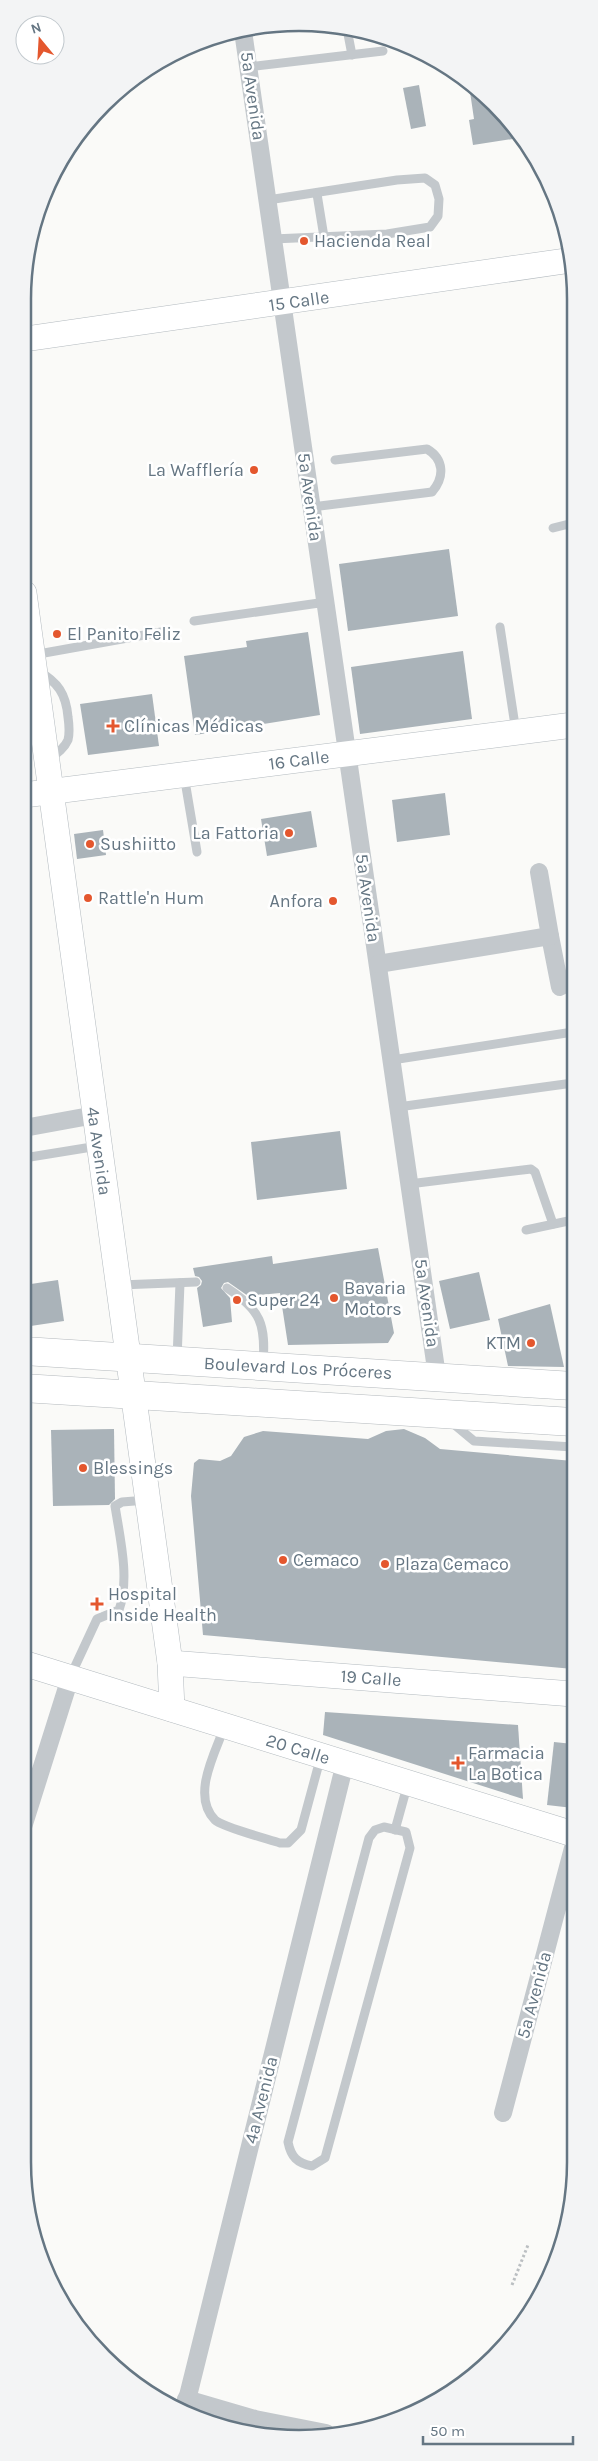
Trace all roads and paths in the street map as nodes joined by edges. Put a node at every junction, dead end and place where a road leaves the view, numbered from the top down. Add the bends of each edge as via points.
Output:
1 (348, 36) edge
2 (244, 37) edge
3 (383, 51) dead end
4 (352, 55) junction
5 (248, 67) junction
6 (317, 194) junction
7 (268, 200) junction
8 (324, 237) junction
9 (273, 240) junction
10 (564, 261) edge
11 (282, 304) junction
12 (31, 338) edge
13 (335, 460) dead end
14 (312, 507) junction
15 (567, 524) edge
16 (553, 528) dead end
17 (326, 602) junction
18 (194, 621) dead end
19 (500, 627) dead end
20 (161, 632) dead end
21 (31, 641) edge
22 (34, 662) junction
23 (567, 725) edge
24 (516, 732) junction
25 (348, 754) junction
26 (184, 775) junction
27 (51, 792) junction
28 (31, 794) edge
29 (197, 852) dead end
30 (540, 872) dead end
31 (550, 936) junction
32 (378, 964) junction
33 (560, 987) dead end
34 (567, 1033) edge
35 (392, 1060) junction
36 (567, 1084) edge
37 (398, 1107) junction
38 (94, 1115) junction
39 (31, 1127) edge
40 (98, 1146) junction
41 (31, 1157) edge
42 (410, 1184) junction
43 (567, 1221) edge
44 (553, 1224) junction
45 (526, 1230) dead end
46 (196, 1282) dead end
47 (180, 1283) junction
48 (117, 1285) junction
49 (227, 1288) dead end
50 (31, 1352) edge
51 (127, 1359) junction
52 (177, 1362) junction
53 (263, 1367) junction
54 (437, 1376) junction
55 (567, 1386) edge
56 (31, 1389) edge
57 (132, 1396) junction
58 (440, 1413) junction
59 (567, 1422) edge
60 (567, 1447) edge
61 (146, 1500) junction
62 (170, 1663) junction
63 (31, 1666) edge
64 (70, 1678) junction
65 (567, 1694) edge
66 (172, 1709) junction
67 (225, 1726) junction
68 (322, 1756) junction
69 (345, 1763) junction
70 (408, 1783) junction
71 (31, 1799) edge
72 (395, 1830) junction
73 (567, 1832) edge
74 (567, 1871) edge
75 (503, 2113) dead end
76 (528, 2245) dead end
77 (512, 2285) dead end
78 (185, 2404) edge
79 (190, 2406) edge
80 (305, 2430) edge

1 - 4 lane
2 - 5 street, 5a Avenida
3 - 4 lane
4 - 5 lane
5 - 7 street, 5a Avenida
6 - 7 lane
6 - 8 lane
6 - 8 lane via 425,178 434,185 439,199 438,216 430,227 387,234
7 - 9 street, 5a Avenida
8 - 9 lane
9 - 11 street, 5a Avenida
10 - 11 street, 15 Calle
11 - 12 street, 15 Calle
11 - 14 street, 5a Avenida
13 - 14 lane via 427,449 436,455 442,469 440,483 432,492
14 - 17 street, 5a Avenida
15 - 16 lane
17 - 18 lane
17 - 25 street, 5a Avenida
19 - 24 lane
20 - 22 lane
21 - 22 street, 4a Avenida
22 - 27 street, 4a Avenida
23 - 24 street, 16 Calle
24 - 25 street, 16 Calle
25 - 26 street, 16 Calle
25 - 32 street, 5a Avenida
26 - 27 street, 16 Calle
26 - 29 lane
27 - 28 street, 16 Calle
27 - 38 street, 4a Avenida
30 - 31 street
31 - 32 street, 5a Avenida
31 - 33 street
32 - 35 street, 5a Avenida
34 - 35 lane
35 - 37 street, 5a Avenida
36 - 37 lane
37 - 42 street, 5a Avenida
38 - 39 street
38 - 40 street, 4a Avenida
40 - 41 lane
40 - 48 street, 4a Avenida
42 - 44 lane via 531,1169 535,1172
42 - 54 street, 5a Avenida
43 - 44 lane
44 - 45 lane
46 - 47 lane
47 - 48 lane
47 - 52 lane
48 - 51 street, 4a Avenida
49 - 53 lane via 247,1301 261,1324
50 - 51 highway, Boulevard Los Próceres
51 - 52 highway, Boulevard Los Próceres
51 - 57 street, 4a Avenida
52 - 53 highway, Boulevard Los Próceres
53 - 54 highway, Boulevard Los Próceres
54 - 55 highway, Boulevard Los Próceres
56 - 57 highway, Boulevard Los Próceres
57 - 58 highway, Boulevard Los Próceres
57 - 61 street, 4a Avenida
58 - 59 highway, Boulevard Los Próceres
58 - 60 lane via 474,1441
61 - 62 street, 4a Avenida
61 - 64 lane via 122,1502 115,1506 122,1600 119,1610 97,1619
62 - 65 street, 19 Calle
62 - 66 street, 4a Avenida
63 - 64 street, 20 Calle
64 - 66 street, 20 Calle
64 - 71 street
66 - 67 street, 20 Calle
67 - 68 street, 20 Calle
67 - 68 lane via 206,1783 207,1807 215,1820 280,1843 288,1843 301,1830
68 - 69 street, 20 Calle
69 - 70 street, 20 Calle
69 - 78 street, 4a Avenida
70 - 72 lane
70 - 73 street, 20 Calle
72 - 72 lane via 406,1832 410,1848 328,2148 320,2163 312,2166 302,2164 295,2160 288,2142 369,1838 375,1830 384,1827
74 - 75 street, 5a Avenida
76 - 77 path
79 - 80 street

